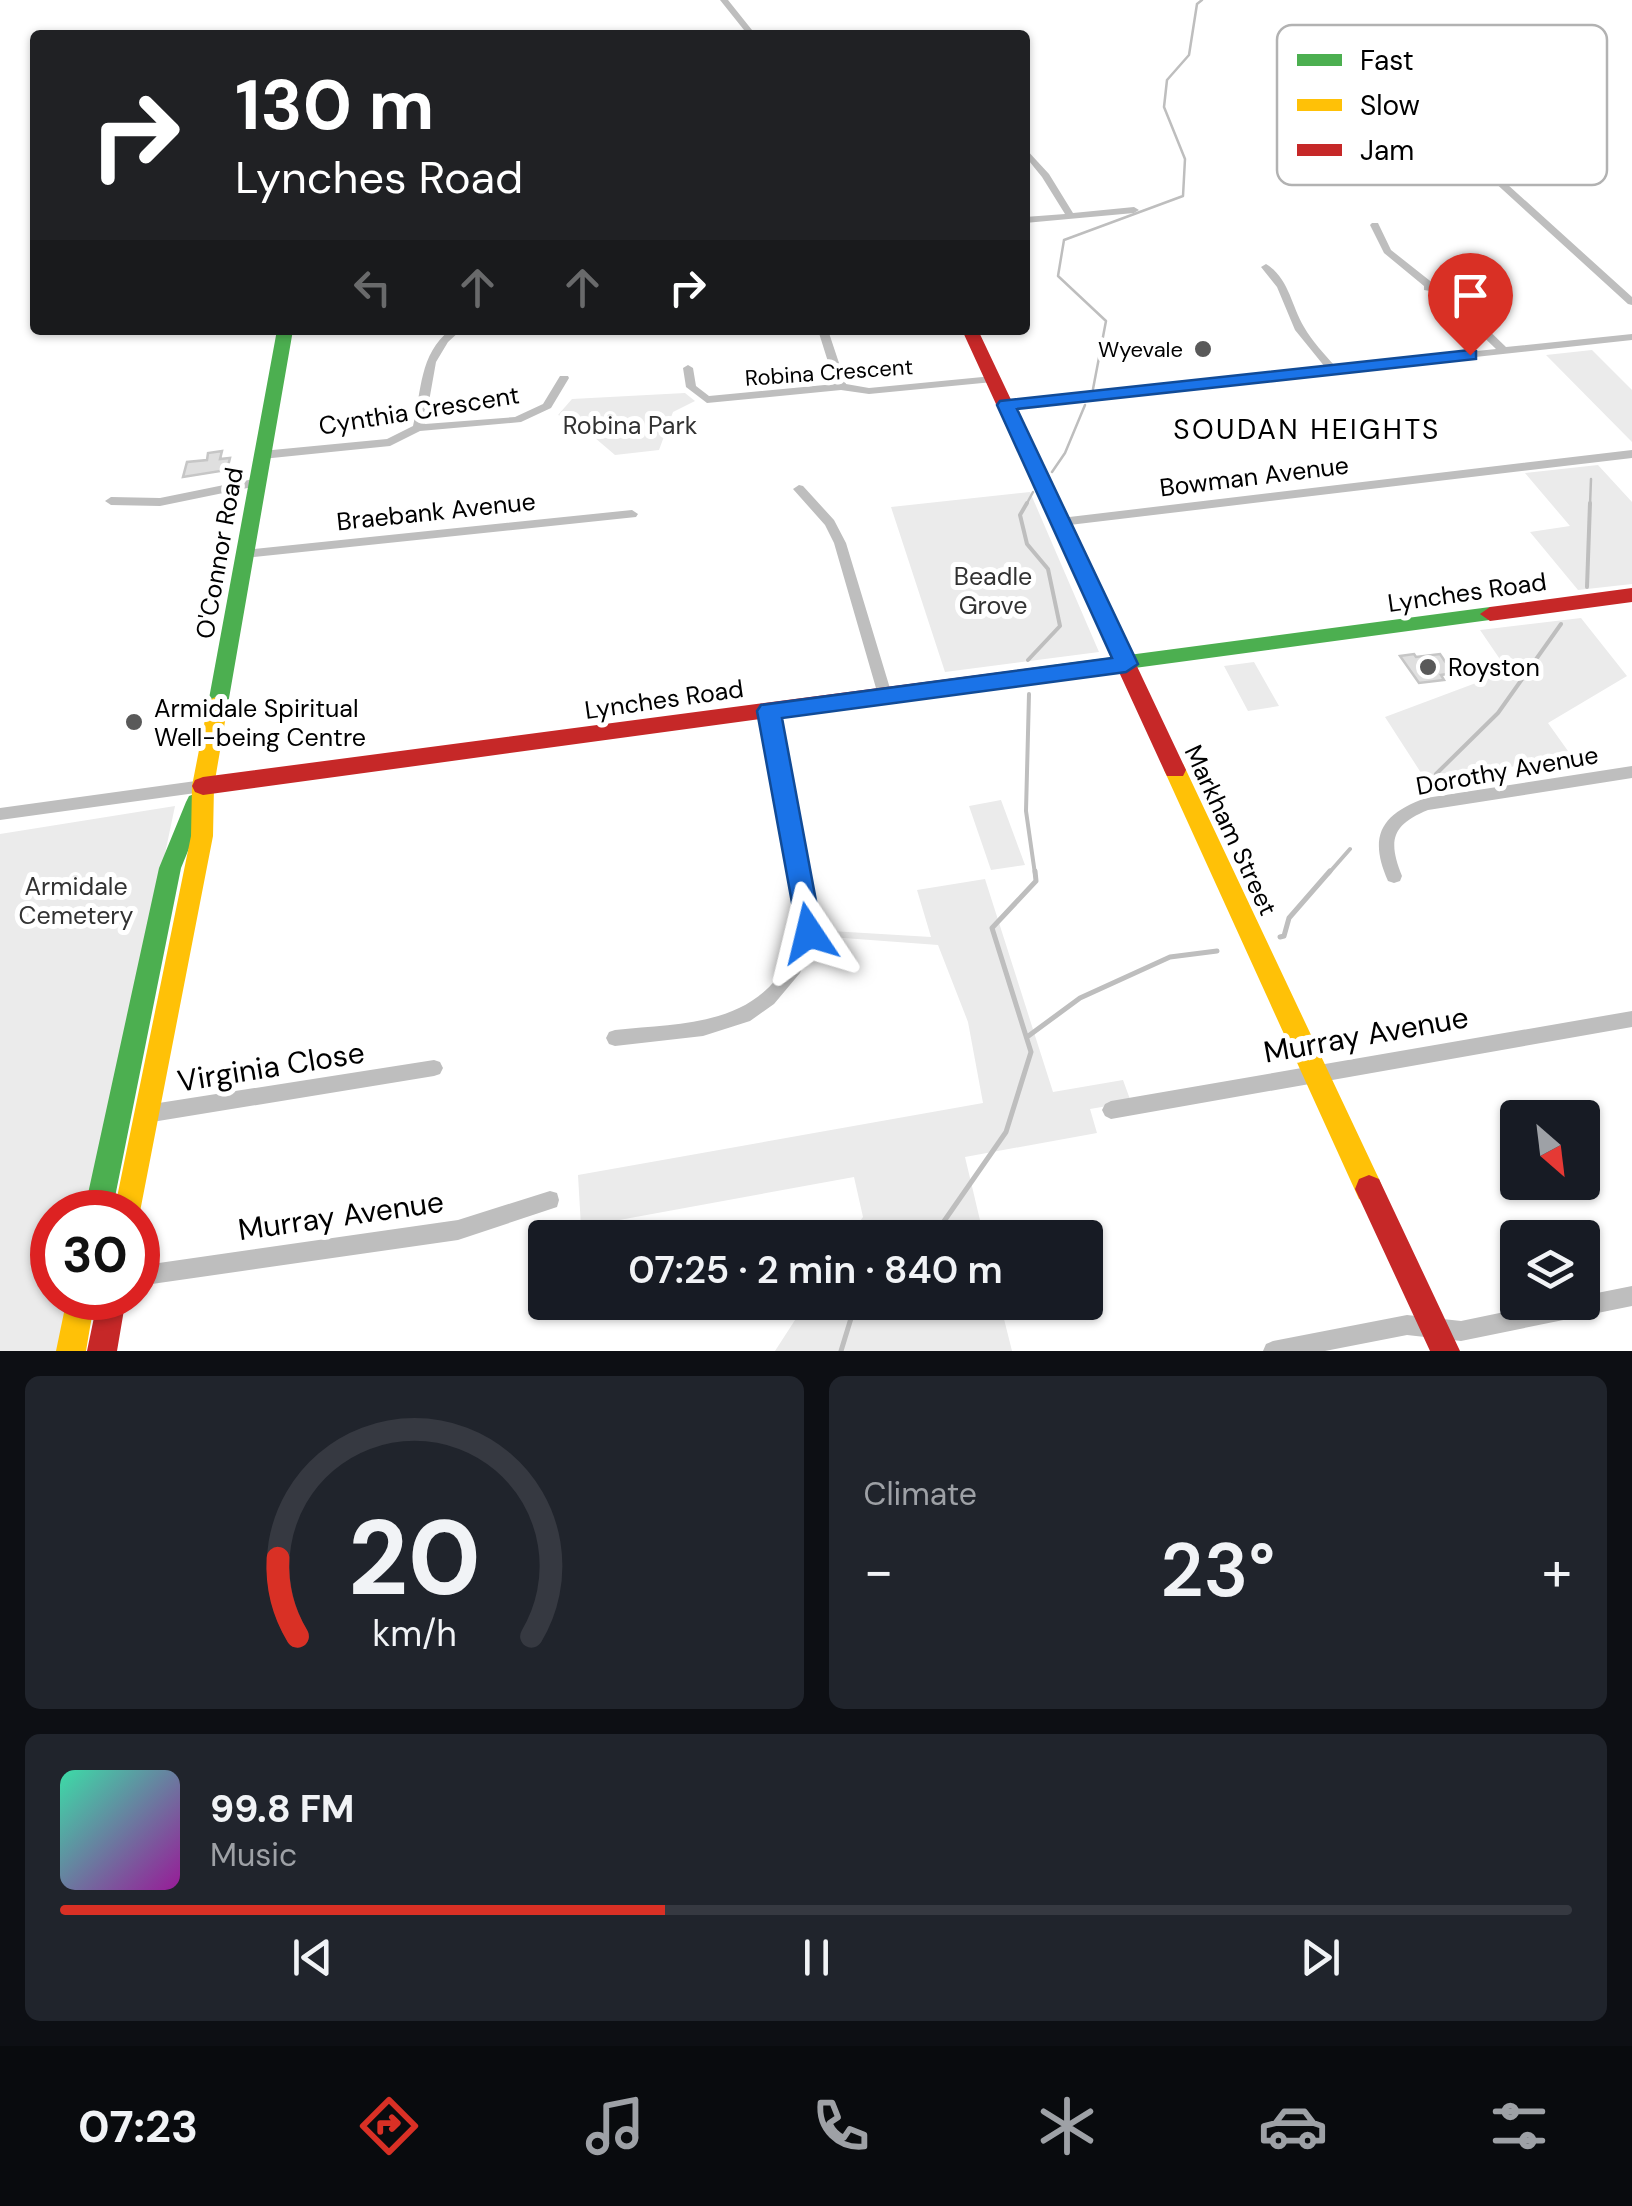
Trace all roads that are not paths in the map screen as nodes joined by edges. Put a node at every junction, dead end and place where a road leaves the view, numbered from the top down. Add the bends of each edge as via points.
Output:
1 (724, 0) edge
2 (748, 30) edge
3 (1030, 157) edge
4 (1503, 185) edge
5 (1134, 210) dead end
6 (1070, 215) junction
7 (1030, 219) edge
8 (1375, 225) dead end
9 (1266, 267) dead end
10 (1488, 277) dead end
11 (1428, 288) junction
12 (1632, 302) edge
13 (284, 335) edge
14 (450, 335) edge
15 (825, 335) edge
16 (972, 335) edge
17 (1632, 338) edge
18 (1504, 351) junction
19 (688, 368) dead end
20 (1333, 370) junction
21 (564, 378) dead end
22 (993, 379) junction
23 (841, 387) junction
24 (1006, 405) junction
25 (418, 428) junction
26 (1632, 454) edge
27 (262, 455) junction
28 (258, 482) junction
29 (799, 488) dead end
30 (111, 502) dead end
31 (632, 514) dead end
32 (1061, 522) junction
33 (244, 554) junction
34 (1632, 596) edge
35 (1126, 664) junction
36 (885, 696) junction
37 (769, 711) junction
38 (1632, 772) edge
39 (204, 786) junction
40 (0, 814) edge
41 (1394, 876) dead end
42 (1632, 1019) edge
43 (615, 1038) dead end
44 (434, 1068) dead end
45 (1316, 1074) junction
46 (1111, 1110) dead end
47 (146, 1114) junction
48 (116, 1120) junction
49 (102, 1190) edge
50 (132, 1190) edge
51 (550, 1200) dead end
52 (160, 1273) edge
53 (1632, 1296) edge
54 (76, 1320) edge
55 (108, 1320) edge
56 (1435, 1330) junction
57 (70, 1351) edge
58 (102, 1351) edge
59 (1272, 1351) edge
60 (1444, 1351) edge

1 - 2 street
3 - 6 street
4 - 12 street
5 - 6 street
6 - 7 street
8 - 11 street via 1387,251
9 - 20 street via 1288,297 1297,326
10 - 11 street
11 - 18 street
13 - 27 street, O'Connor Road
14 - 25 street via 428,362
15 - 23 street
16 - 22 street, Markham Street
17 - 18 street
18 - 20 street
19 - 23 street, Robina Crescent via 690,387 707,400
20 - 24 street
21 - 25 street, Cynthia Crescent via 535,415
22 - 23 street, Robina Crescent via 868,392
22 - 24 street, Markham Street
24 - 32 street, Markham Street
25 - 27 street, Cynthia Crescent via 390,442
26 - 32 street, Bowman Avenue
27 - 28 street, O'Connor Road
28 - 30 street via 160,502
28 - 33 street, O'Connor Road
29 - 36 street via 840,543
31 - 33 street, Braebank Avenue
32 - 35 street, Markham Street
33 - 39 street, O'Connor Road
34 - 35 street, Lynches Road
35 - 36 street, Lynches Road
35 - 45 street, Markham Street
36 - 37 street, Lynches Road
37 - 39 street, Lynches Road
37 - 43 street via 809,933 794,968 744,1016
38 - 41 street, Dorothy Avenue via 1402,812 1383,851
39 - 40 street, Lynches Road
39 - 47 street, O'Connor Road via 202,836
39 - 48 street, O'Connor Road via 170,868
42 - 45 street, Murray Avenue
44 - 47 street, Virginia Close
45 - 46 street, Murray Avenue
45 - 56 street, Markham Street
47 - 48 street, Virginia Close
47 - 50 street, O'Connor Road
48 - 49 street, O'Connor Road
51 - 52 street, Murray Avenue via 458,1230
53 - 56 street via 1461,1331
54 - 57 street
55 - 58 street
56 - 59 street via 1408,1324
56 - 60 street, Markham Street

